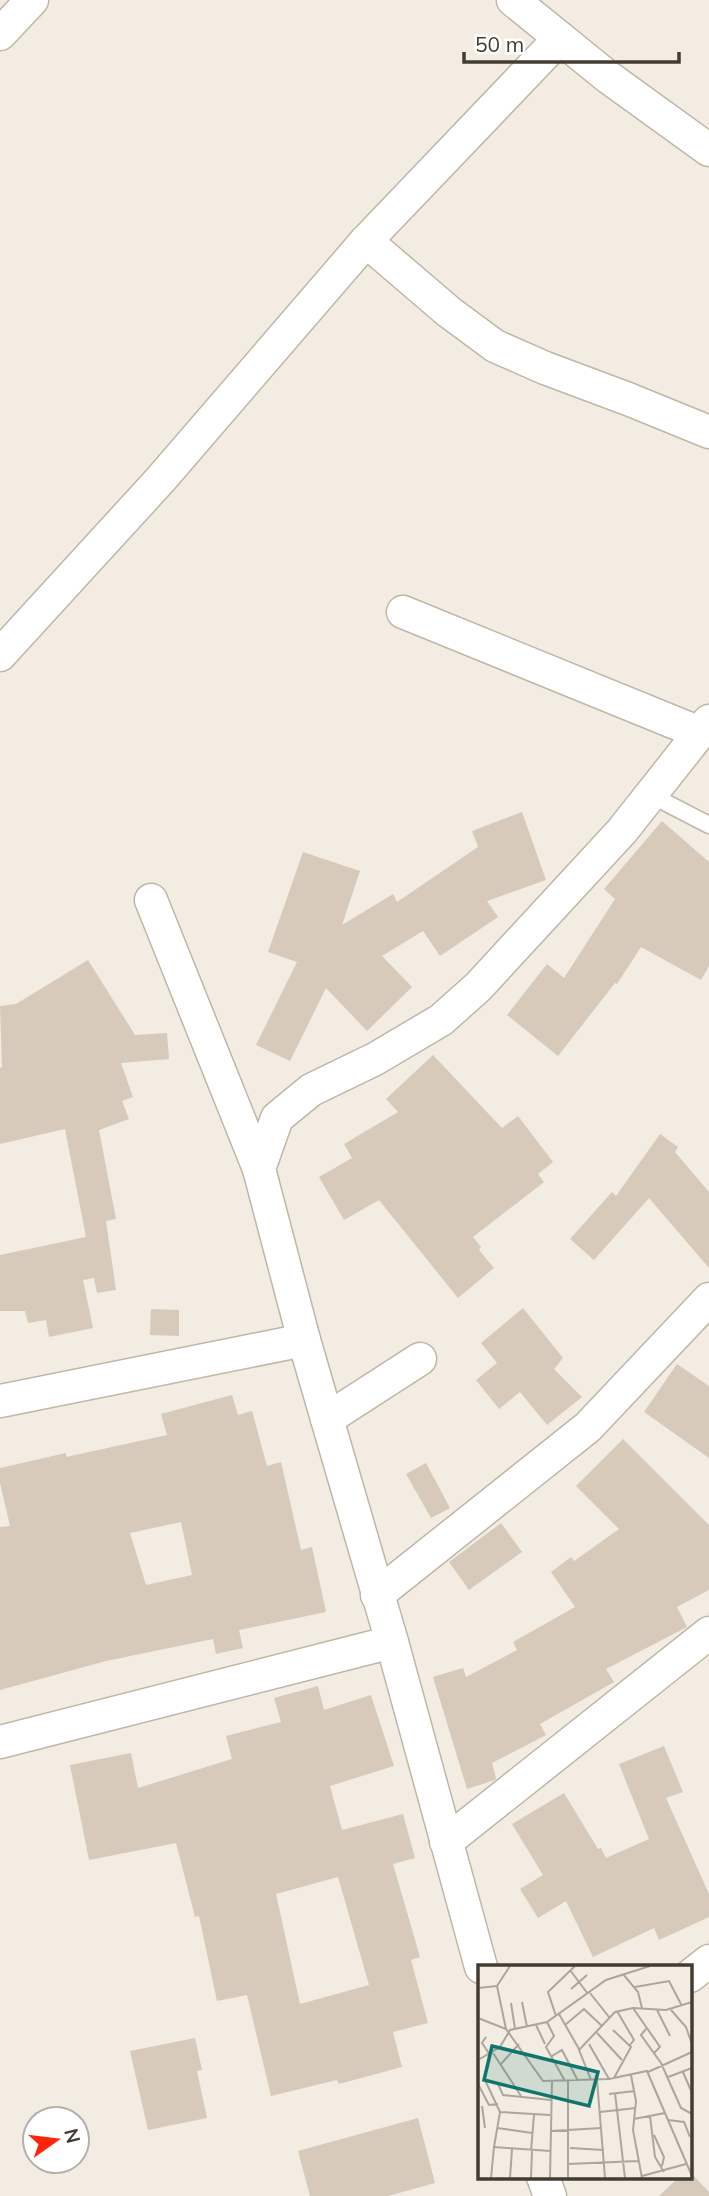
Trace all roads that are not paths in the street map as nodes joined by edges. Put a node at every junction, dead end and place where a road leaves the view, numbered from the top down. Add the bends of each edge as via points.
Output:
1 (32, 0) edge
2 (513, 0) edge
3 (0, 34) edge
4 (560, 38) junction
5 (709, 150) edge
6 (366, 241) junction
7 (709, 432) edge
8 (403, 611) dead end
9 (0, 655) edge
10 (704, 727) edge
11 (651, 794) junction
12 (709, 825) edge
13 (150, 900) dead end
14 (259, 1169) junction
15 (709, 1299) edge
16 (304, 1340) junction
17 (420, 1359) dead end
18 (0, 1401) edge
19 (327, 1419) junction
20 (377, 1595) junction
21 (709, 1633) edge
22 (392, 1642) junction
23 (0, 1742) edge
24 (446, 1842) junction
25 (709, 1961) edge
26 (480, 1965) edge
27 (692, 1974) edge
28 (543, 2178) edge
29 (550, 2196) edge

1 - 3 street
2 - 4 street
4 - 5 street
4 - 6 street
6 - 7 street via 495,346
6 - 9 street via 161,479
8 - 10 street
10 - 11 street
11 - 12 lane
11 - 14 street via 478,987 441,1020 310,1090 277,1118
13 - 14 street
14 - 16 street
15 - 20 street via 588,1427
16 - 18 street
16 - 19 street
17 - 19 street
19 - 20 street
20 - 22 street
21 - 24 street
22 - 23 street
22 - 24 street
24 - 26 street
25 - 27 street
28 - 29 street

